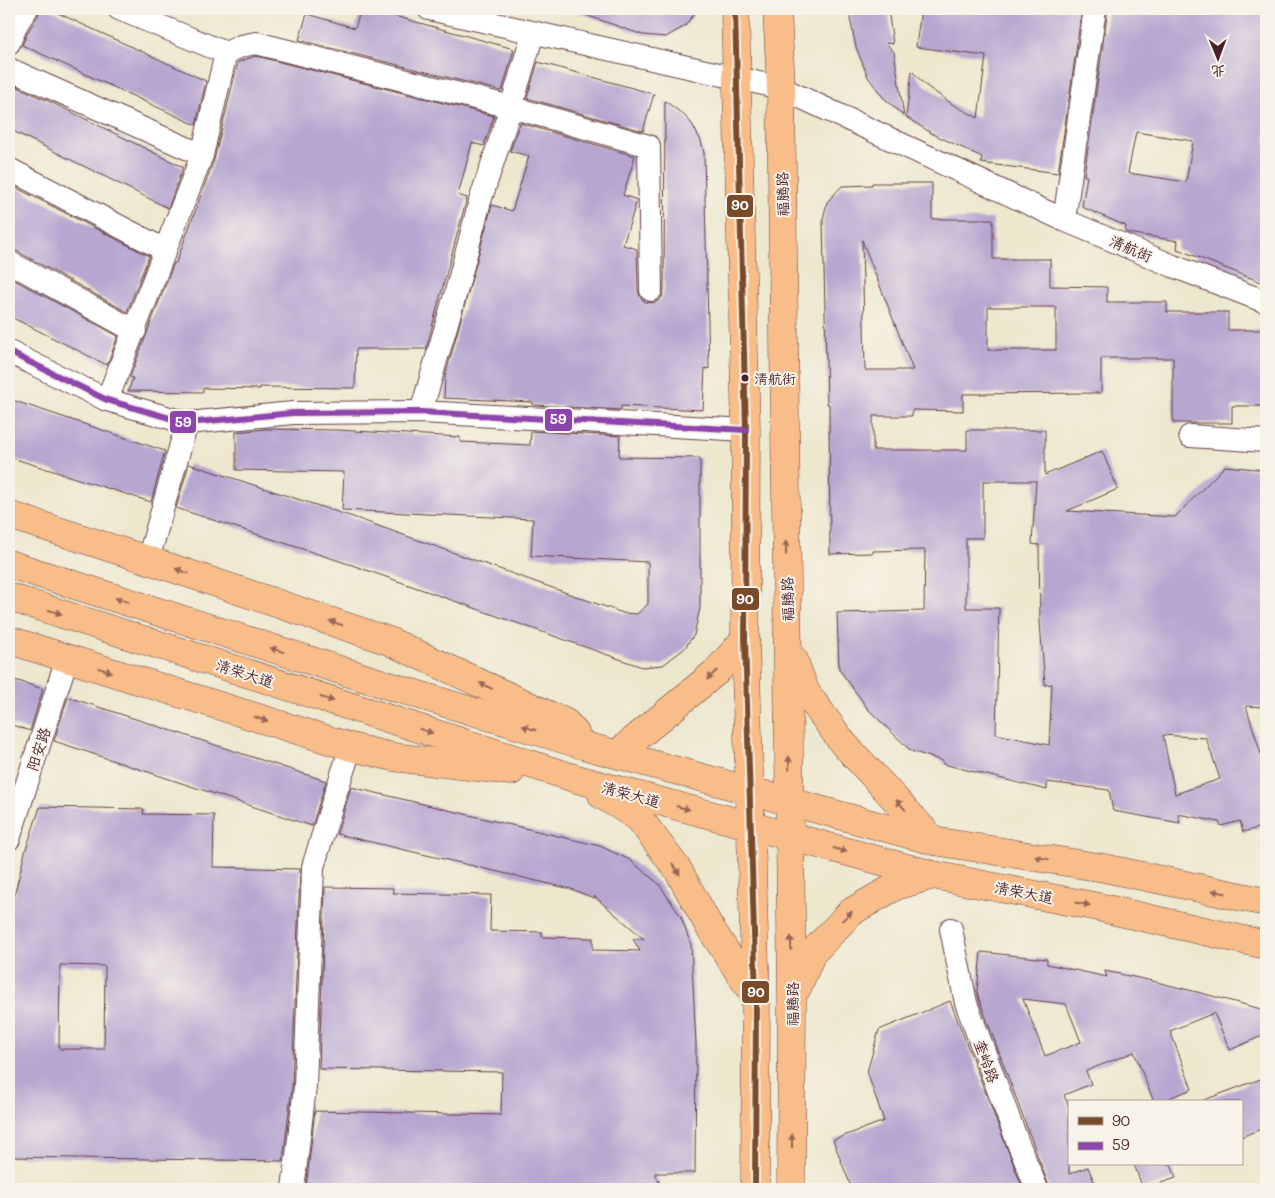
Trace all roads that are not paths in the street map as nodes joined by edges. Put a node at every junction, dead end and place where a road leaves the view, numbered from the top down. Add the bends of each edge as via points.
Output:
1 (119, 9) edge
2 (429, 9) edge
3 (735, 9) edge
4 (777, 9) edge
5 (1095, 9) edge
6 (18, 16) edge
7 (533, 33) junction
8 (9, 43) edge
9 (226, 53) junction
10 (9, 69) edge
11 (738, 79) junction
12 (781, 88) junction
13 (511, 106) junction
14 (202, 154) junction
15 (9, 169) edge
16 (1064, 220) junction
17 (165, 250) junction
18 (9, 262) edge
19 (651, 290) dead end
20 (1266, 302) edge
21 (135, 331) junction
22 (9, 352) edge
23 (107, 400) junction
24 (421, 412) junction
25 (187, 423) junction
26 (746, 430) junction
27 (1190, 436) dead end
28 (1266, 442) edge
29 (9, 515) edge
30 (148, 560) junction
31 (9, 564) edge
32 (9, 597) edge
33 (745, 639) junction
34 (9, 640) edge
35 (787, 642) junction
36 (66, 658) junction
37 (586, 746) junction
38 (351, 747) junction
39 (617, 754) junction
40 (577, 779) junction
41 (750, 790) junction
42 (790, 802) junction
43 (751, 826) junction
44 (790, 836) junction
45 (9, 839) edge
46 (934, 841) junction
47 (932, 875) junction
48 (1266, 902) edge
49 (951, 929) dead end
50 (1266, 945) edge
51 (756, 998) junction
52 (792, 999) junction
53 (293, 1189) edge
54 (755, 1189) edge
55 (792, 1189) edge
56 (1037, 1189) edge

1 - 9 street
2 - 7 street, 清航街
3 - 11 main road
4 - 12 main road, 福腾路
5 - 16 street
6 - 8 street
7 - 11 street, 清航街
7 - 13 street
9 - 13 street via 256,43
9 - 14 street
10 - 14 street
11 - 12 street, 清航街
11 - 26 main road
12 - 16 street, 清航街
35 -> 12 main road, 福腾路
13 - 19 street via 649,146
13 - 24 street via 480,201
14 - 17 street
15 - 17 street
16 - 20 street, 清航街
17 - 21 street
18 - 21 street
21 - 23 street
22 - 23 street
23 - 25 street
24 - 25 street via 293,413
24 - 26 street
25 - 30 street
26 - 33 main road
27 - 28 street
29 - 30 main road
37 -> 30 main road via 566,723 389,641
37 -> 31 main road
32 -> 40 main road, 清荣大道
33 -> 39 main road via 717,671
33 - 41 main road
34 - 36 main road
42 -> 35 main road, 福腾路
46 -> 35 main road via 843,743 806,691
36 -> 38 main road
36 - 45 street, 阳安路
37 - 39 main road
38 - 40 main road via 393,756
38 - 53 street via 313,867 305,1087
39 - 41 main road
40 -> 43 main road, 清荣大道
40 -> 51 main road via 639,818 678,870 709,926
41 - 42 main road
41 - 43 main road
42 - 44 main road, 福腾路
42 - 46 main road
43 - 44 main road, 清荣大道
43 - 51 main road
44 -> 47 main road, 清荣大道
52 -> 44 main road, 福腾路
48 -> 46 main road via 1104,868
47 -> 50 main road, 清荣大道 via 1098,907
52 -> 47 main road via 812,953 851,912 896,886
49 - 56 street, 奎岭路 via 966,1004
51 - 54 main road
55 -> 52 main road, 福腾路

